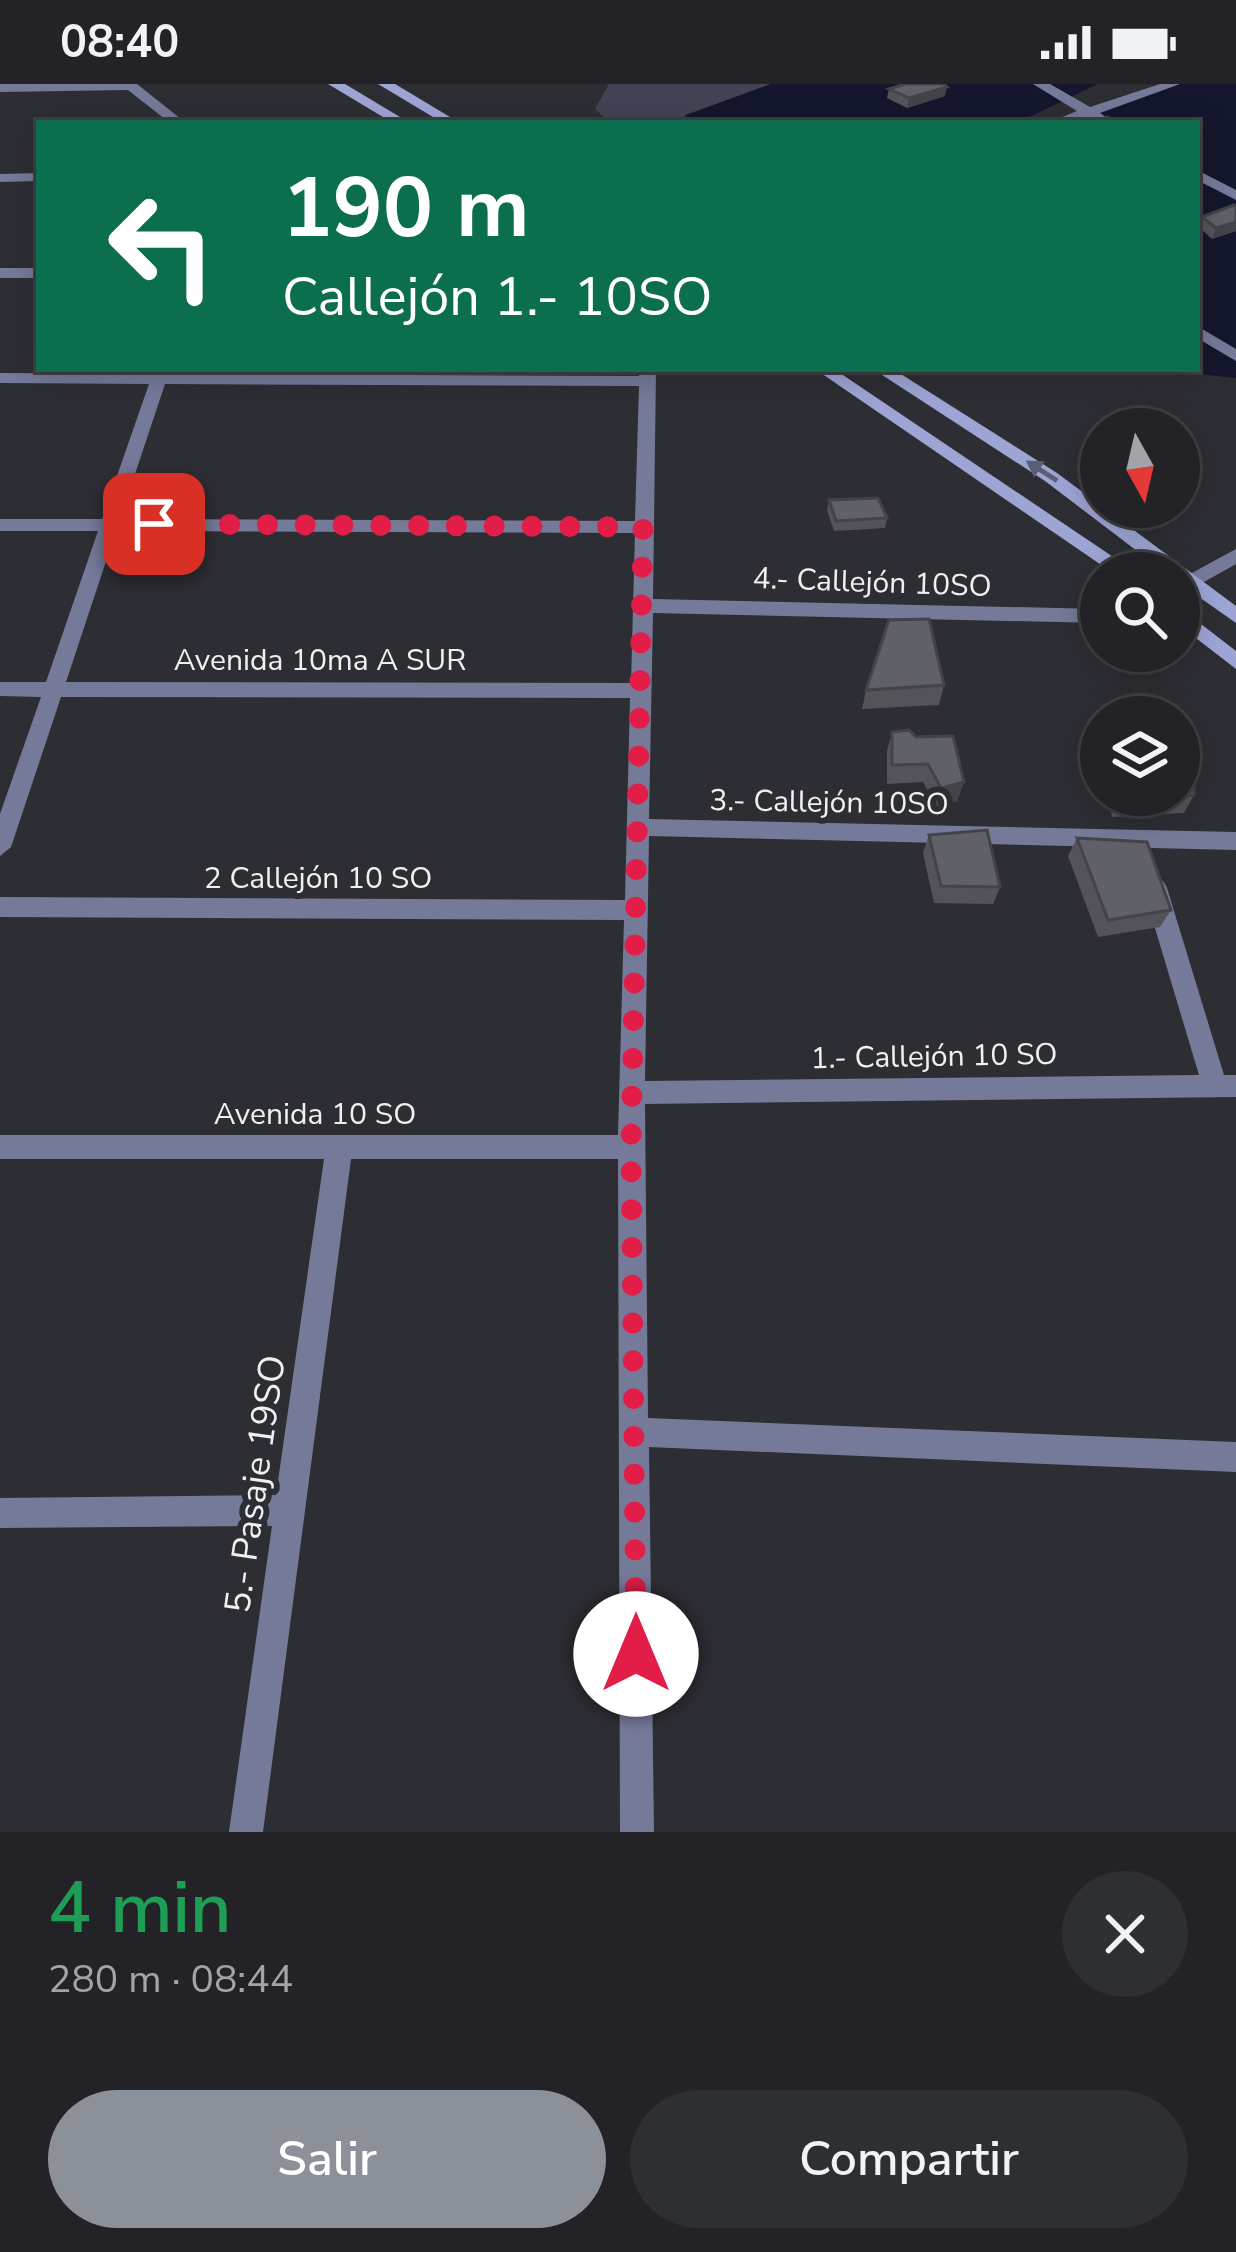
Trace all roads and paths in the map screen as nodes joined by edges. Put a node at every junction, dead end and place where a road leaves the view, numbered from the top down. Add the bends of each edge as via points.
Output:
1 (334, 84) edge
2 (386, 84) edge
3 (1040, 84) edge
4 (1173, 84) edge
5 (0, 88) edge
6 (141, 89) edge
7 (1088, 111) junction
8 (176, 120) edge
9 (398, 120) edge
10 (448, 120) edge
11 (1063, 120) edge
12 (1103, 120) edge
13 (1200, 175) edge
14 (36, 177) edge
15 (0, 178) edge
16 (1232, 190) edge
17 (0, 273) edge
18 (36, 273) edge
19 (1200, 333) edge
20 (1236, 356) edge
21 (828, 372) edge
22 (886, 372) edge
23 (160, 375) junction
24 (648, 375) edge
25 (0, 377) edge
26 (110, 524) junction
27 (0, 525) edge
28 (643, 527) junction
29 (1096, 552) edge
30 (1145, 552) edge
31 (1236, 555) edge
32 (1200, 575) edge
33 (1200, 593) edge
34 (642, 606) junction
35 (1080, 616) edge
36 (1236, 616) edge
37 (1200, 632) edge
38 (1236, 662) edge
39 (54, 688) junction
40 (0, 689) edge
41 (640, 691) junction
42 (637, 827) junction
43 (1141, 840) junction
44 (1236, 841) edge
45 (0, 847) edge
46 (0, 907) edge
47 (636, 910) junction
48 (1226, 1086) edge
49 (632, 1093) junction
50 (0, 1147) edge
51 (339, 1147) junction
52 (631, 1147) junction
53 (635, 1432) junction
54 (1236, 1457) edge
55 (290, 1510) junction
56 (0, 1513) edge
57 (246, 1832) edge
58 (637, 1832) edge

1 - 9 main road
2 - 10 main road
3 - 7 street
4 - 7 street
5 - 6 street
6 - 8 street
7 - 11 street
7 - 12 street
13 - 16 street
14 - 15 street
17 - 18 street
19 - 20 street
21 - 29 main road
30 -> 22 main road via 1051,477
23 - 24 street
23 - 25 street
23 - 26 street
24 - 28 street
26 - 27 street
26 - 28 street
26 - 39 street
28 - 34 street
31 - 32 street
33 - 36 main road
34 - 35 street, 4.- Callejón 10SO
34 - 41 street
37 - 38 main road
39 - 40 street, Avenida 10ma A SUR
39 - 41 street, Avenida 10ma A SUR
39 - 45 street
41 - 42 street
42 - 43 street, 3.- Callejón 10SO
42 - 47 street
43 - 44 street, 3.- Callejón 10SO
43 - 48 street
46 - 47 street, 2 Callejón 10 SO
47 - 49 street
48 - 49 street, 1.- Callejón 10 SO
49 - 52 street
50 - 51 street, Avenida 10 SO
51 - 52 street, Avenida 10 SO
51 - 55 street, 5.- Pasaje 19SO
52 - 53 street
53 - 54 street
53 - 58 street
55 - 56 street
55 - 57 street, 5.- Pasaje 19SO

